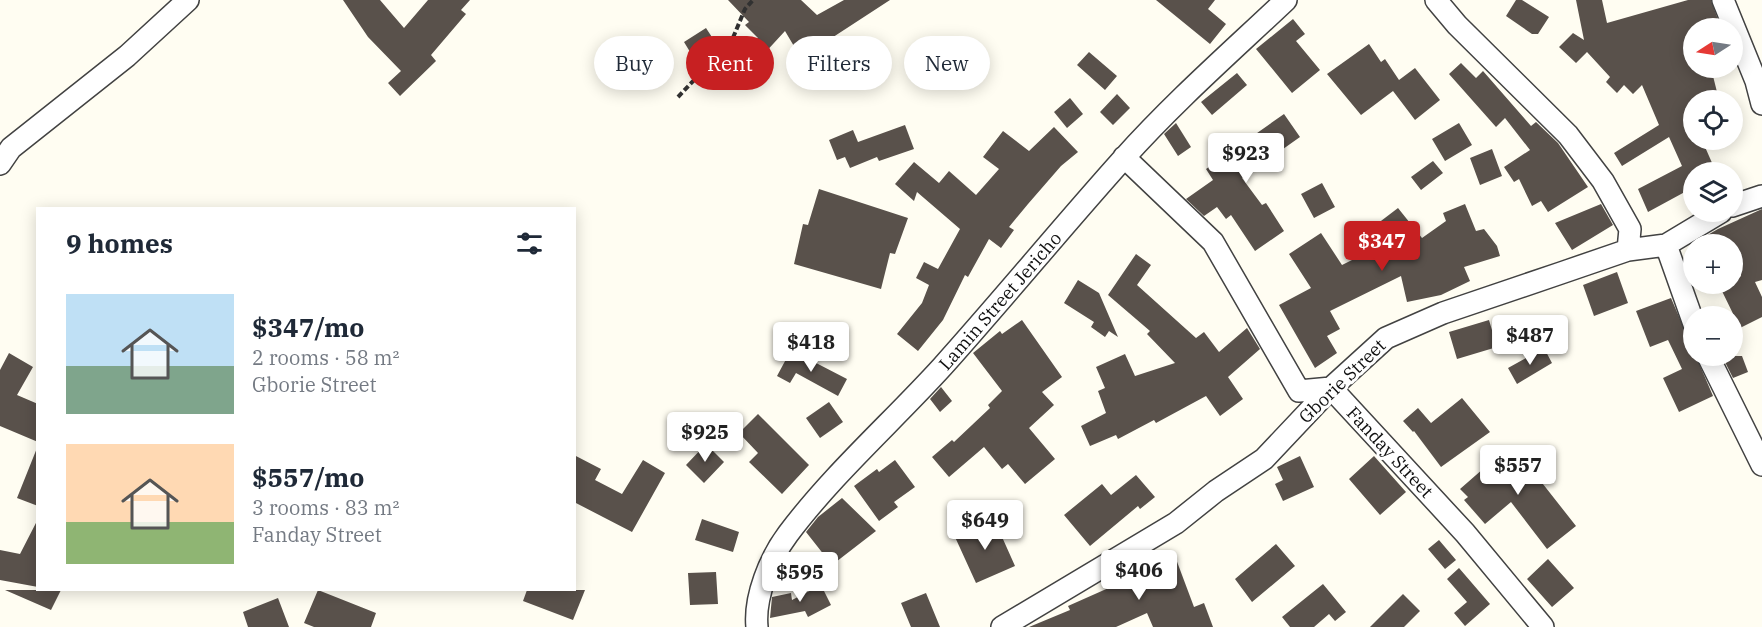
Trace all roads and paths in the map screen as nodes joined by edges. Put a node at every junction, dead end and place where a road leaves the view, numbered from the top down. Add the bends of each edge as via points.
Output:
1 (188, 0) edge
2 (753, 0) edge
3 (1286, 0) edge
4 (1436, 0) edge
5 (1724, 0) edge
6 (678, 97) dead end
7 (1762, 104) edge
8 (1124, 157) junction
9 (0, 164) edge
10 (1762, 196) edge
11 (1743, 202) edge
12 (1704, 222) edge
13 (1666, 245) junction
14 (1628, 250) junction
15 (1688, 306) edge
16 (1713, 366) edge
17 (1331, 388) junction
18 (1762, 465) edge
19 (1541, 626) edge
20 (757, 627) edge
21 (1002, 627) edge

1 - 9 street via 127,56 11,148
2 - 6 path via 732,40
3 - 8 street, Lamin Street Jericho
4 - 14 street via 1457,26 1568,135 1603,181 1630,230
5 - 7 street
8 - 17 street via 1213,242 1299,391
8 - 20 street, Lamin Street Jericho via 1006,295 898,416 833,480 787,535 770,565 756,615
10 - 11 street
12 - 13 street, Gborie Street
13 - 14 street, Gborie Street
13 - 15 street
14 - 17 street, Gborie Street via 1443,313 1386,338
16 - 18 street
17 - 19 street, Fanday Street via 1466,533
17 - 21 street, Gborie Street via 1264,459 1216,490 1176,523

